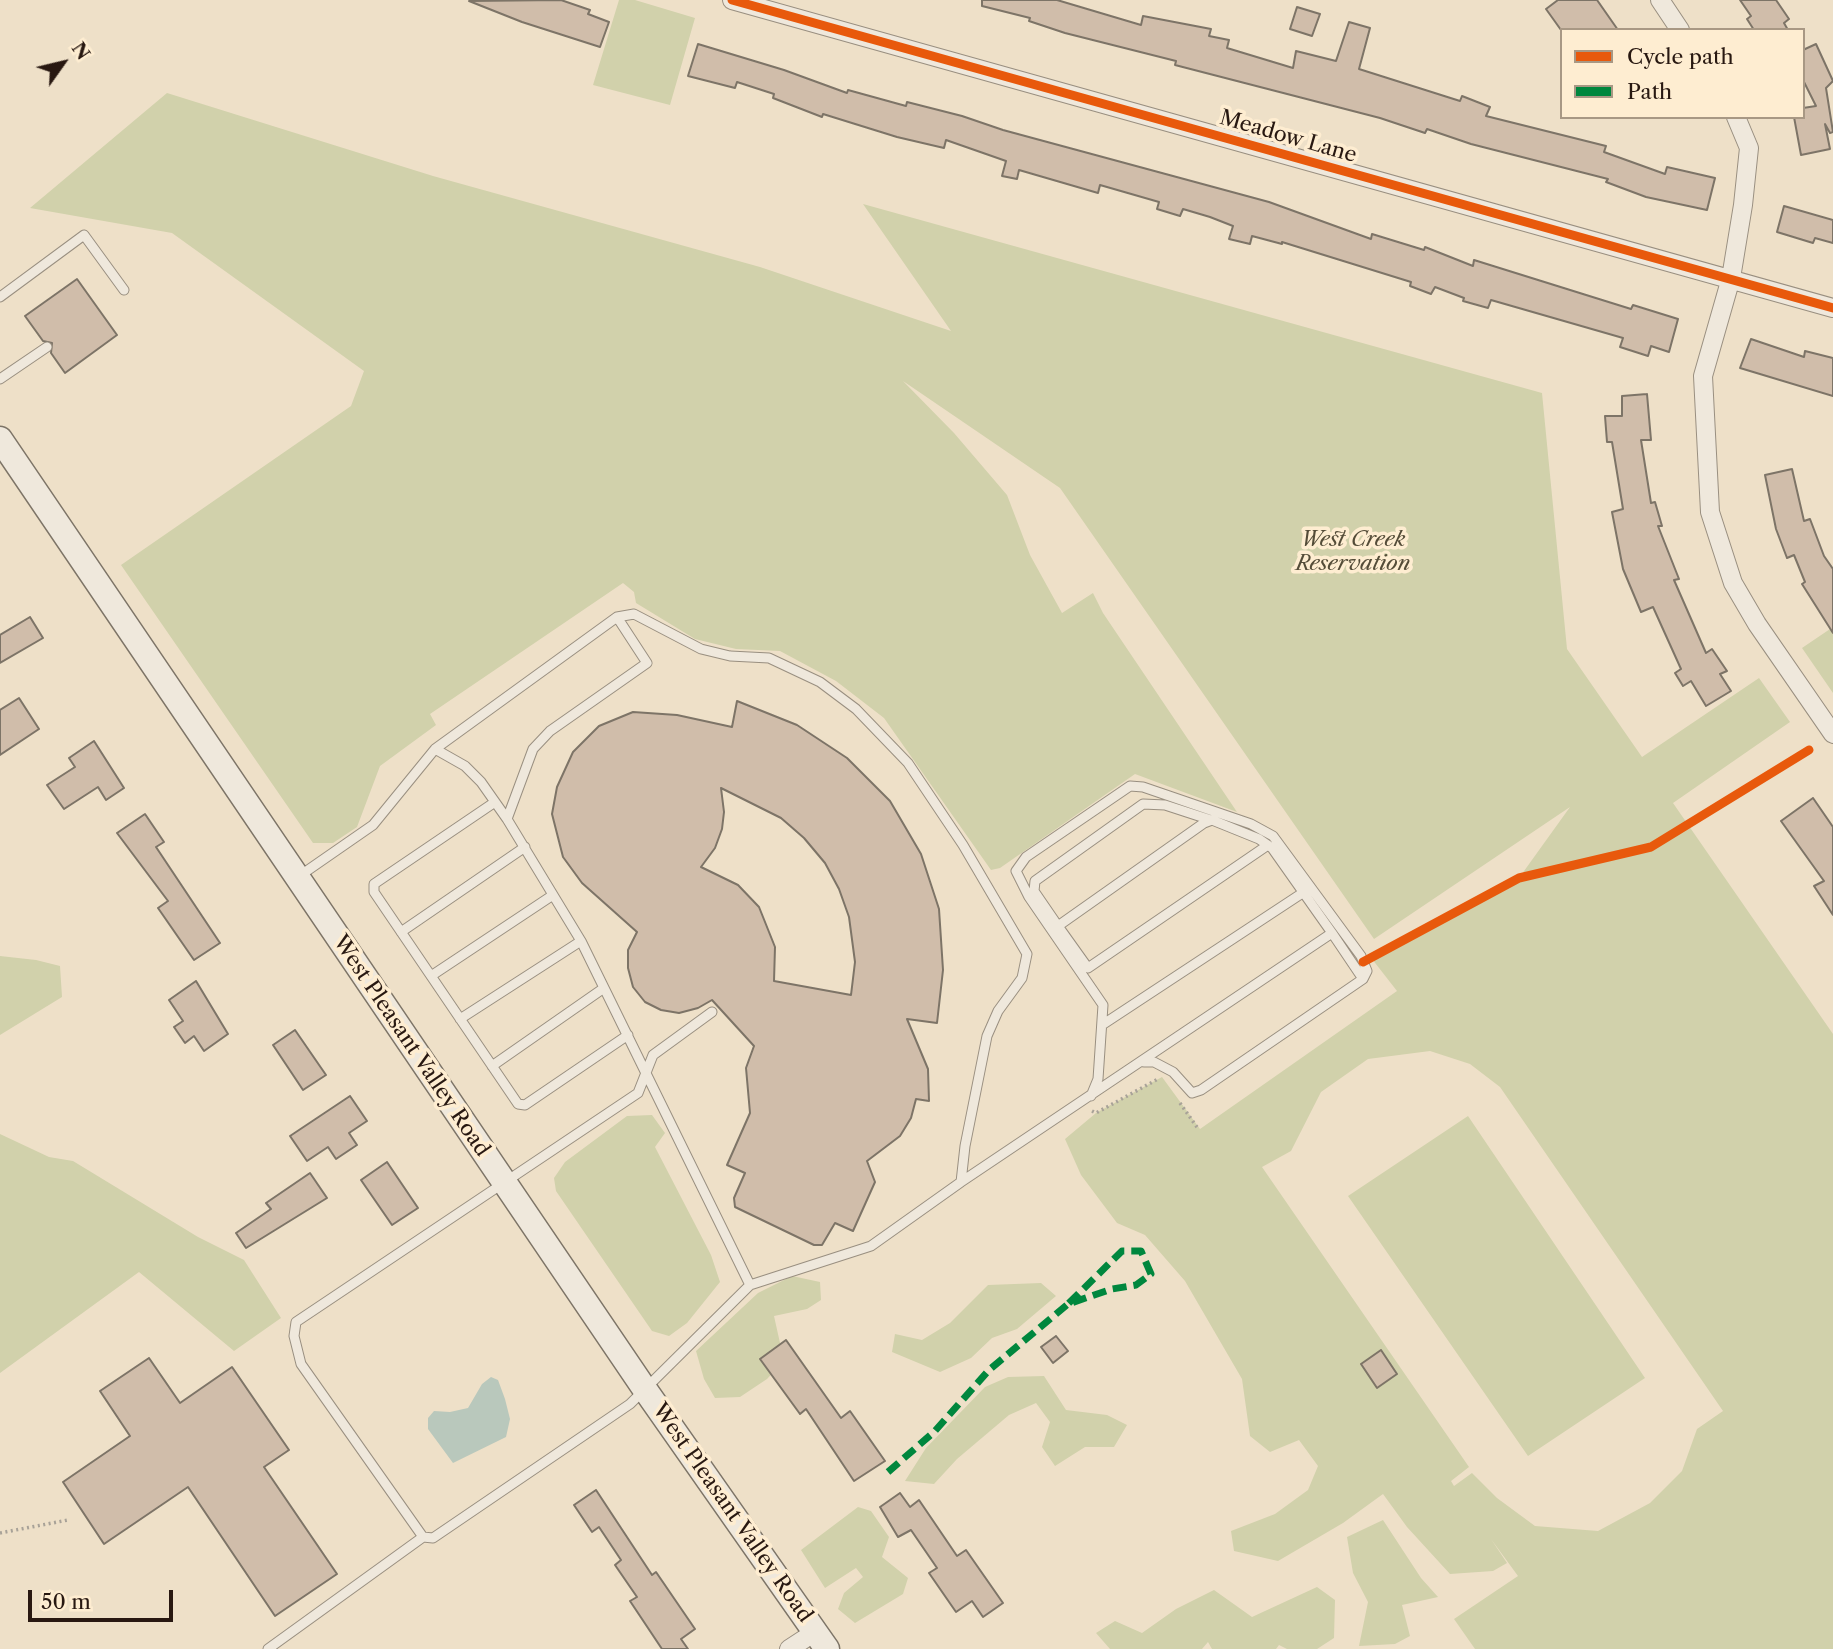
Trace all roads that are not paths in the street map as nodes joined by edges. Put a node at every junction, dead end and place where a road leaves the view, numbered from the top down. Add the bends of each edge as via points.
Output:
1 (733, 0) edge
2 (1660, 0) edge
3 (1679, 28) edge
4 (1737, 119) edge
5 (1731, 278) junction
6 (124, 290) dead end
7 (0, 297) edge
8 (1833, 308) edge
9 (47, 347) dead end
10 (0, 379) edge
11 (0, 439) edge
12 (617, 617) junction
13 (1833, 734) edge
14 (435, 748) junction
15 (495, 802) junction
16 (507, 819) junction
17 (1212, 820) junction
18 (1268, 845) junction
19 (525, 847) junction
20 (297, 877) junction
21 (1304, 892) junction
22 (553, 895) junction
23 (1058, 926) junction
24 (401, 932) junction
25 (1332, 933) junction
26 (580, 941) junction
27 (431, 976) junction
28 (1363, 979) junction
29 (604, 988) junction
30 (712, 1012) dead end
31 (460, 1019) junction
32 (1102, 1026) junction
33 (628, 1035) junction
34 (1144, 1062) junction
35 (492, 1066) junction
36 (646, 1075) junction
37 (1091, 1096) junction
38 (503, 1181) junction
39 (961, 1182) junction
40 (750, 1285) junction
41 (646, 1391) junction
42 (423, 1537) junction
43 (821, 1640) edge
44 (268, 1649) edge
45 (789, 1649) edge

1 - 5 street, Meadow Lane
2 - 3 street
4 - 5 street via 1749,148
5 - 8 street, Meadow Lane
5 - 13 street via 1703,376 1710,512 1733,583
6 - 7 lane via 84,235
9 - 10 lane
11 - 20 main road, West Pleasant Valley Road
12 - 14 lane
12 - 16 lane via 647,663 550,731 533,749
12 - 39 lane via 634,614 701,649 769,658 820,682 856,709 908,763 963,845 1027,954 1022,978 987,1036
14 - 15 lane via 465,766
14 - 20 lane via 373,825
15 - 16 lane
15 - 24 lane via 374,884 374,892
16 - 19 lane
17 - 18 lane
17 - 23 lane
17 - 23 lane via 1165,805 1143,804 1035,881 1034,891
18 - 21 lane
18 - 23 lane via 1088,968
19 - 22 lane
19 - 24 lane
20 - 38 main road, West Pleasant Valley Road
21 - 25 lane
21 - 32 lane
22 - 26 lane
22 - 27 lane
24 - 27 lane
25 - 28 lane
25 - 34 lane
26 - 29 lane
26 - 31 lane
27 - 31 lane
28 - 32 lane via 1367,971 1363,962 1273,836 1251,824 1129,786 1026,857 1016,871 1103,1005
28 - 34 lane via 1201,1090 1192,1093 1173,1072
29 - 33 lane
29 - 35 lane
30 - 36 lane via 653,1055
31 - 35 lane
32 - 37 lane via 1098,1079
33 - 35 lane via 525,1105 518,1104
33 - 36 lane
34 - 37 lane
36 - 38 lane via 638,1093
36 - 40 lane
37 - 39 lane
38 - 41 main road, West Pleasant Valley Road
38 - 42 lane via 296,1322 301,1364
39 - 40 lane via 871,1246
40 - 41 lane
41 - 42 lane via 433,1538
41 - 43 main road, West Pleasant Valley Road
42 - 44 lane
43 - 45 street

